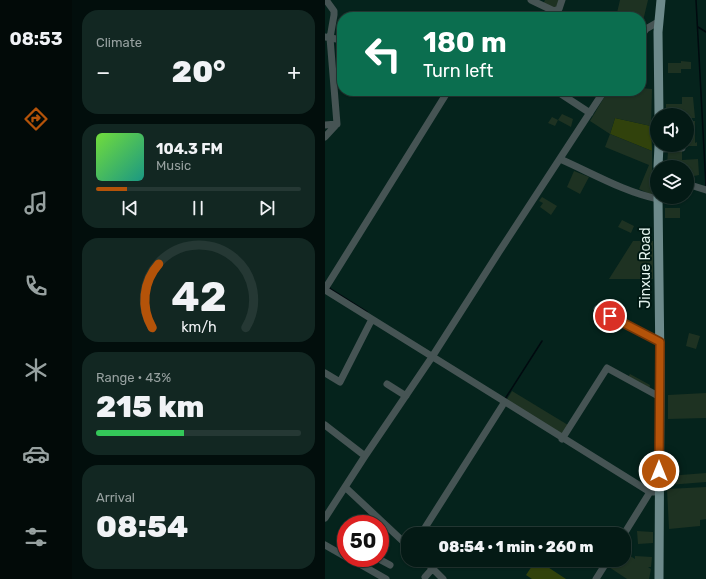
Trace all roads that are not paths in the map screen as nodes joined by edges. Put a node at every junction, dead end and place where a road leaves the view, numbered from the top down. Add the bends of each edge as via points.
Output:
1 (326, 0) edge
2 (531, 0) edge
3 (661, 0) edge
4 (561, 3) edge
5 (658, 22) junction
6 (646, 29) edge
7 (328, 38) edge
8 (445, 96) edge
9 (563, 96) edge
10 (601, 96) edge
11 (659, 108) edge
12 (590, 113) junction
13 (337, 124) junction
14 (325, 125) edge
15 (325, 137) edge
16 (560, 159) junction
17 (650, 197) edge
18 (658, 204) edge
19 (325, 290) edge
20 (597, 309) dead end
21 (372, 319) junction
22 (660, 342) junction
23 (432, 357) junction
24 (325, 373) edge
25 (387, 384) dead end
26 (406, 396) junction
27 (660, 397) junction
28 (504, 403) junction
29 (325, 425) edge
30 (562, 439) junction
31 (365, 456) junction
32 (345, 487) junction
33 (649, 492) junction
34 (659, 492) junction
35 (372, 515) edge
36 (325, 518) edge
37 (425, 527) edge
38 (628, 527) edge
39 (389, 531) edge
40 (401, 540) edge
41 (325, 545) edge
42 (337, 552) edge
43 (369, 567) edge
44 (603, 567) edge
45 (433, 568) joint
46 (425, 577) dead end
47 (386, 579) edge
48 (443, 579) edge
49 (596, 579) edge
50 (659, 579) edge

1 - 7 lane via 334,11
2 - 4 lane via 554,11
3 - 5 main road
5 - 6 lane
5 - 11 main road
7 - 13 lane
8 - 19 lane
9 - 12 lane
10 - 12 lane
12 - 16 lane
13 - 14 lane
13 - 15 lane
16 - 17 lane
16 - 23 lane
18 - 22 main road, Jinxue Road
19 - 21 lane
20 - 22 lane
21 - 23 lane
21 - 24 lane via 340,382
22 - 27 main road, Jinxue Road
23 - 26 lane
23 - 28 lane
25 - 26 lane
26 - 31 lane
27 - 30 lane via 607,368
27 - 34 main road, Jinxue Road
28 - 30 lane
28 - 37 lane
29 - 31 lane
30 - 33 lane
31 - 32 lane
32 - 35 lane
32 - 36 lane
33 - 34 lane
33 - 38 lane
34 - 50 main road, Jinxue Road
39 - 40 lane
41 - 42 lane
43 - 47 lane
44 - 49 lane
45 - 46 lane
45 - 48 lane

